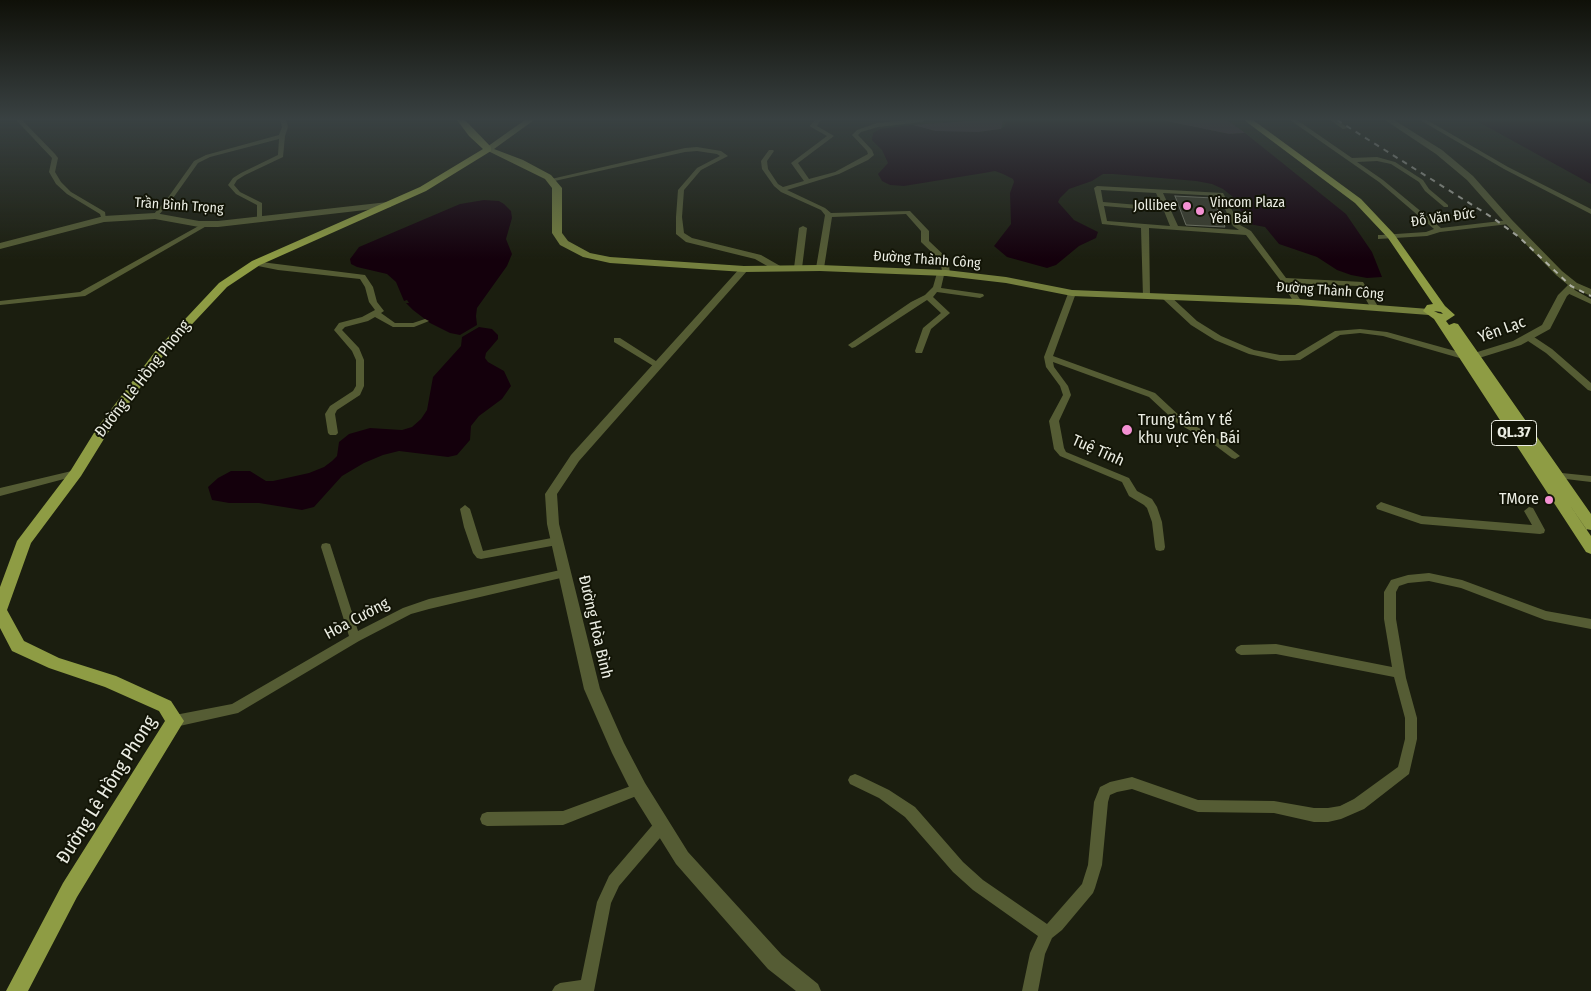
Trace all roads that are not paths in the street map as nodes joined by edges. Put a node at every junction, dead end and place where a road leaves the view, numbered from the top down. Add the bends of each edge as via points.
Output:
1 (53, 166) edge
2 (192, 166) edge
3 (260, 166) edge
4 (460, 166) edge
5 (527, 166) edge
6 (611, 166) edge
7 (705, 166) edge
8 (765, 166) edge
9 (796, 166) edge
10 (850, 166) edge
11 (1304, 166) edge
12 (1313, 166) edge
13 (1361, 166) edge
14 (1399, 166) edge
15 (1456, 166) edge
16 (1503, 166) edge
17 (550, 180) junction
18 (808, 182) junction
19 (783, 191) junction
20 (1159, 191) junction
21 (1100, 204) junction
22 (388, 205) junction
23 (1446, 206) dead end
24 (1167, 209) junction
25 (1591, 212) edge
26 (829, 215) junction
27 (155, 216) junction
28 (104, 218) junction
29 (260, 220) junction
30 (1509, 222) junction
31 (206, 224) junction
32 (1145, 226) junction
33 (803, 228) dead end
34 (1175, 228) junction
35 (1439, 230) junction
36 (1248, 233) junction
37 (1386, 237) junction
38 (0, 246) edge
39 (256, 263) junction
40 (744, 268) junction
41 (798, 268) junction
42 (820, 268) junction
43 (779, 269) junction
44 (944, 273) junction
45 (1284, 280) junction
46 (1571, 287) junction
47 (936, 290) junction
48 (1072, 293) junction
49 (1590, 294) edge
50 (1146, 295) junction
51 (980, 296) dead end
52 (928, 297) junction
53 (1166, 297) junction
54 (1298, 302) junction
55 (0, 303) edge
56 (1375, 308) junction
57 (1438, 312) junction
58 (377, 314) junction
59 (425, 321) dead end
60 (1528, 337) junction
61 (618, 340) dead end
62 (852, 345) dead end
63 (919, 351) dead end
64 (1469, 356) junction
65 (1048, 357) junction
66 (658, 365) junction
67 (1591, 388) edge
68 (333, 433) dead end
69 (1235, 456) dead end
70 (76, 473) junction
71 (1541, 474) junction
72 (1557, 475) junction
73 (1591, 479) edge
74 (0, 492) edge
75 (1381, 506) dead end
76 (465, 509) dead end
77 (1529, 511) dead end
78 (1591, 525) edge
79 (557, 540) junction
80 (326, 546) dead end
81 (1160, 547) dead end
82 (1591, 548) edge
83 (565, 573) junction
84 (0, 608) edge
85 (0, 613) edge
86 (1591, 624) edge
87 (354, 638) junction
88 (1241, 650) dead end
89 (1399, 674) junction
90 (175, 721) junction
91 (854, 780) dead end
92 (639, 789) junction
93 (487, 820) dead end
94 (661, 826) junction
95 (1047, 933) junction
96 (586, 989) edge
97 (17, 991) edge
98 (560, 991) edge
99 (811, 991) edge
100 (1030, 991) edge

1 - 28 street via 52,172 58,183 103,213
2 - 27 street
3 - 29 street via 243,174 231,185 238,193 260,204
4 - 22 main road, Đường Lê Hồng Phong via 423,189
5 - 17 main road
6 - 17 street
7 - 43 street via 681,190 680,234 689,240 758,257
8 - 19 street
9 - 18 street
10 - 18 street
11 - 37 main road, QL.37 via 1335,189
12 - 37 main road, QL.37 via 1376,218
13 - 35 street
14 - 23 street
15 - 30 street
16 - 25 street
17 - 40 main road, Đường Thành Công via 557,188 557,233 571,248 610,260
18 - 19 street
19 - 26 street via 823,209
20 - 21 street via 1097,188
20 - 24 street
20 - 36 street via 1221,194 1237,226
21 - 24 street
21 - 32 street via 1104,223
22 - 29 street, Trần Bình Trọng
22 - 39 main road, Đường Lê Hồng Phong
24 - 34 street
26 - 42 street
26 - 44 street via 908,212 925,231 925,242 944,259
27 - 28 street, Trần Bình Trọng
27 - 31 street, Trần Bình Trọng
28 - 38 street, Trần Bình Trọng
29 - 31 street, Trần Bình Trọng
30 - 35 street, Đỗ Văn Đức
30 - 46 street
31 - 55 street via 82,294
32 - 34 street
32 - 50 street
33 - 41 street
34 - 36 street
35 - 37 street, Đỗ Văn Đức
36 - 45 street
37 - 57 main road, QL.37
39 - 58 street via 362,277 380,311
39 - 70 main road, Đường Lê Hồng Phong via 224,285 161,351 102,431
40 - 43 main road, Đường Thành Công
40 - 66 street, Đường Hòa Bình
41 - 42 main road, Đường Thành Công
41 - 43 main road, Đường Thành Công
42 - 44 main road, Đường Thành Công
44 - 47 street
44 - 48 main road, Đường Thành Công via 1006,280
45 - 54 street
45 - 56 street via 1360,284
46 - 49 street
46 - 60 street, Yên Lạc via 1546,327
47 - 51 street
47 - 52 street
48 - 50 main road, Đường Thành Công
48 - 65 street
50 - 53 main road, Đường Thành Công
52 - 62 street
52 - 63 street via 946,313 927,328
53 - 54 main road, Đường Thành Công
53 - 64 street via 1188,318 1218,338 1252,352 1280,358 1298,358 1338,333 1360,331
54 - 56 main road, Đường Thành Công
56 - 57 main road, Đường Thành Công
57 - 64 main road, QL.37
58 - 59 street via 393,325 414,325
58 - 68 street via 342,325 338,330 356,350 360,360 360,386 358,393 333,408 330,414
60 - 64 street, Yên Lạc
60 - 67 street
61 - 66 street
64 - 71 main road, QL.37
64 - 72 main road, QL.37
65 - 69 street via 1152,395 1180,421
65 - 81 street, Tuệ Tĩnh via 1050,367 1067,395 1054,421 1059,449 1062,454 1126,480 1133,493 1152,507 1158,522
66 - 79 street, Đường Hòa Bình via 575,458 551,494
70 - 74 street
70 - 84 main road, Đường Lê Hồng Phong via 24,542
71 - 72 street
71 - 82 main road, QL.37
72 - 73 street
72 - 78 main road, QL.37
75 - 77 street via 1420,520 1540,530
76 - 79 street via 478,554
79 - 83 street, Đường Hòa Bình
80 - 87 street
83 - 87 street, Hòa Cường via 429,604 407,611
83 - 92 street, Đường Hòa Bình via 592,689
85 - 90 main road, Đường Lê Hồng Phong via 18,646 165,706
86 - 89 street via 1545,615 1462,584 1429,577 1408,579 1395,583 1390,592 1390,619
87 - 90 street, Hòa Cường via 234,710
88 - 89 street via 1276,649
89 - 95 street via 1411,718 1411,739 1404,770 1359,804 1341,812 1314,815 1274,807 1198,806 1132,783 1115,786 1105,791 1101,802 1095,865 1088,888
90 - 97 main road, Đường Lê Hồng Phong via 70,890
91 - 95 street via 884,794 910,812 978,885
92 - 93 street via 563,818
92 - 94 street, Đường Hòa Bình
94 - 96 street via 614,881 604,902
94 - 99 street, Đường Hòa Bình via 682,858 775,962
95 - 100 street via 1038,952
96 - 98 street

